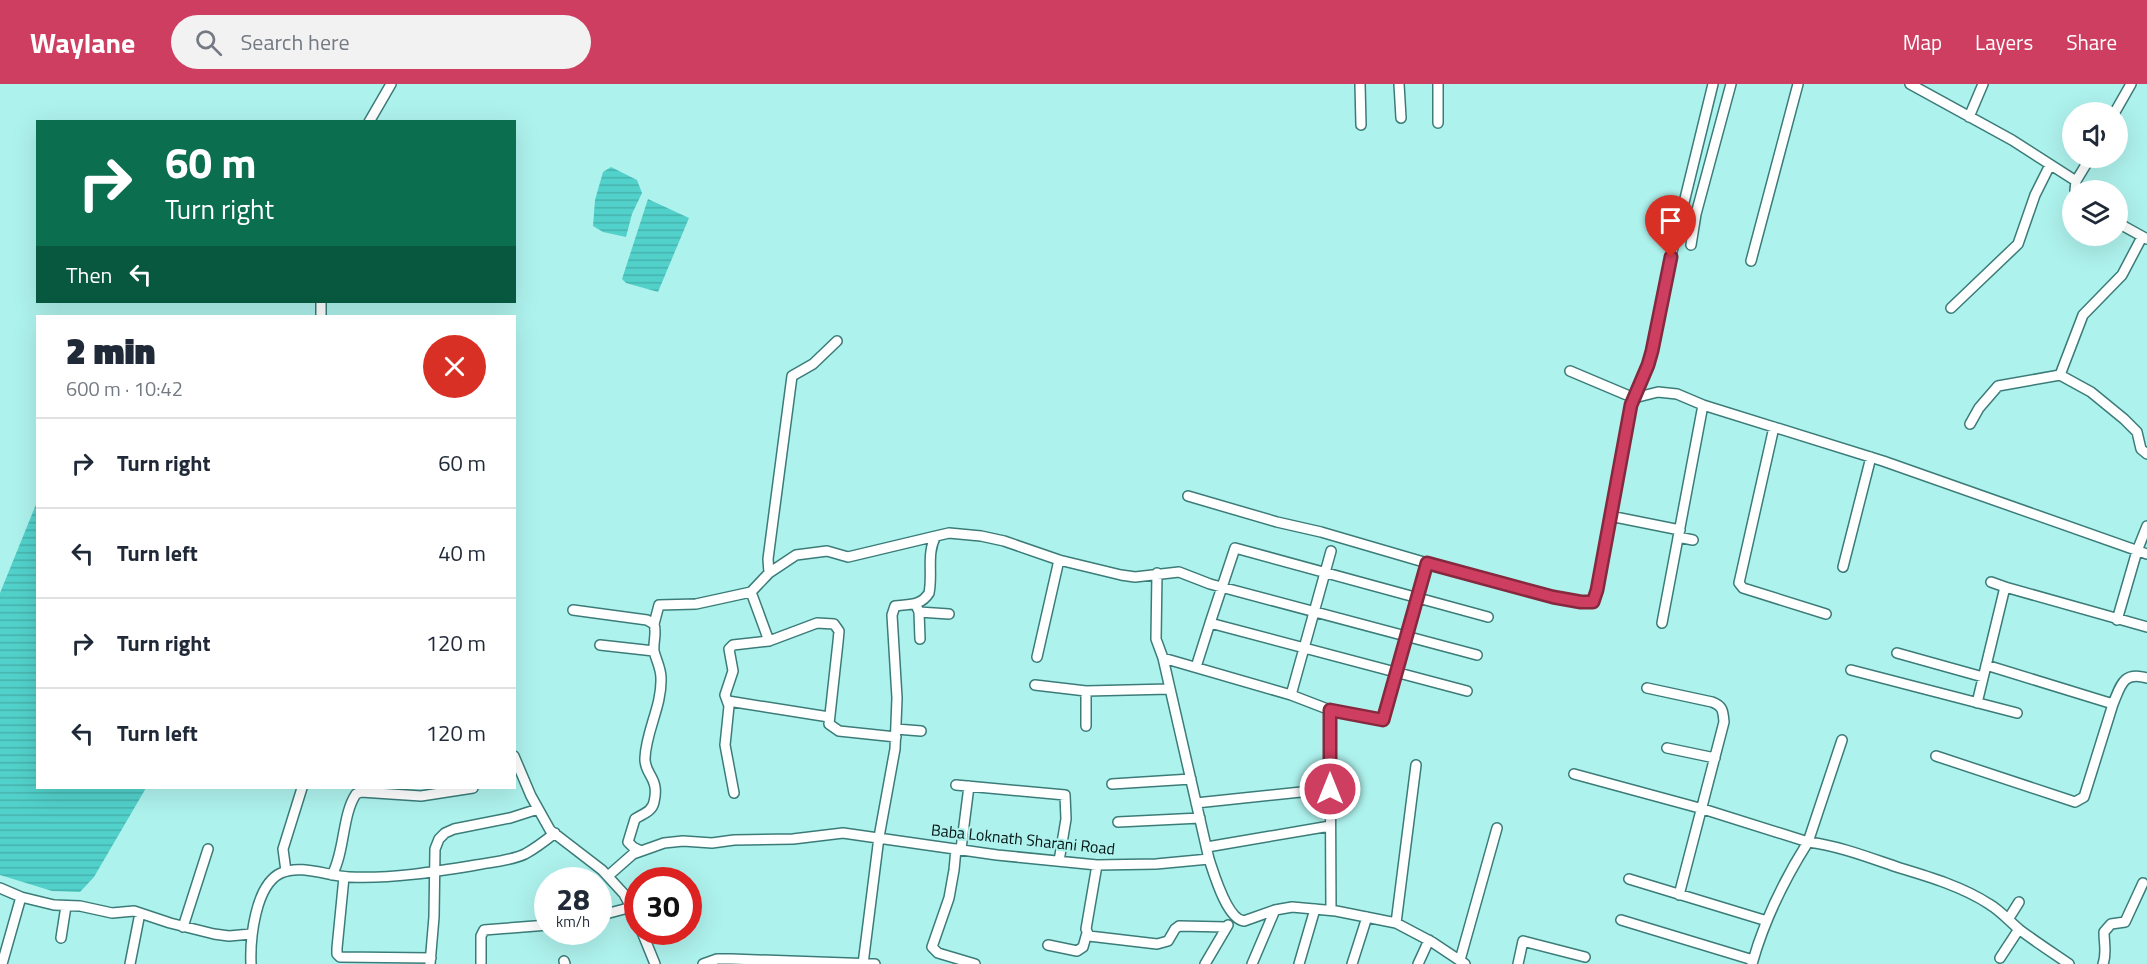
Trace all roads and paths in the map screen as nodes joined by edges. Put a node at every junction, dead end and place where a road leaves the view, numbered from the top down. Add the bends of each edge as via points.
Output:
1 (391, 84) edge
2 (1360, 84) edge
3 (1399, 84) edge
4 (1438, 84) edge
5 (1713, 84) edge
6 (1731, 84) edge
7 (1798, 84) edge
8 (1910, 84) edge
9 (1932, 84) edge
10 (1983, 84) edge
11 (2131, 84) edge
12 (1929, 94) junction
13 (2121, 102) edge
14 (1969, 117) junction
15 (1401, 118) dead end
16 (370, 120) edge
17 (1438, 123) dead end
18 (1361, 125) dead end
19 (2050, 165) junction
20 (2069, 180) edge
21 (2128, 229) edge
22 (2145, 238) edge
23 (1691, 245) dead end
24 (1751, 261) dead end
25 (1951, 308) dead end
26 (837, 341) dead end
27 (1570, 371) dead end
28 (2060, 375) junction
29 (1634, 398) junction
30 (1703, 405) junction
31 (1970, 424) dead end
32 (1774, 427) junction
33 (2147, 454) edge
34 (1871, 458) junction
35 (1188, 496) dead end
36 (1610, 516) junction
37 (2147, 526) edge
38 (1679, 533) junction
39 (936, 536) junction
40 (1693, 540) dead end
41 (1331, 550) dead end
42 (2137, 551) junction
43 (2147, 554) edge
44 (1059, 560) junction
45 (1427, 563) junction
46 (1843, 567) dead end
47 (769, 573) junction
48 (1157, 573) junction
49 (1325, 573) junction
50 (1991, 582) dead end
51 (1222, 587) junction
52 (2005, 587) junction
53 (751, 592) junction
54 (1417, 598) junction
55 (917, 609) junction
56 (573, 610) dead end
57 (1314, 612) junction
58 (949, 614) dead end
59 (1826, 614) dead end
60 (1488, 617) dead end
61 (2116, 620) junction
62 (1210, 623) junction
63 (1662, 623) dead end
64 (654, 624) junction
65 (2147, 627) edge
66 (1406, 636) junction
67 (920, 639) dead end
68 (769, 641) junction
69 (600, 645) dead end
70 (1304, 648) junction
71 (654, 651) junction
72 (1896, 653) dead end
73 (1477, 655) dead end
74 (1037, 657) dead end
75 (1163, 658) junction
76 (1986, 665) junction
77 (1196, 668) junction
78 (1851, 670) dead end
79 (1396, 672) junction
80 (1983, 677) junction
81 (2147, 678) edge
82 (1035, 685) dead end
83 (1647, 688) dead end
84 (1170, 689) junction
85 (1086, 691) junction
86 (1467, 691) dead end
87 (1291, 695) junction
88 (728, 701) junction
89 (1977, 703) junction
90 (2113, 704) junction
91 (1330, 710) junction
92 (2017, 713) dead end
93 (829, 717) junction
94 (1086, 726) dead end
95 (921, 731) dead end
96 (896, 733) junction
97 (1842, 740) dead end
98 (1667, 748) dead end
99 (1936, 756) dead end
100 (1715, 758) junction
101 (1416, 765) dead end
102 (1574, 774) dead end
103 (519, 778) edge
104 (1191, 779) junction
105 (1113, 784) dead end
106 (956, 785) dead end
107 (969, 786) junction
108 (302, 789) edge
109 (466, 789) edge
110 (1330, 789) junction
111 (734, 793) dead end
112 (1196, 803) junction
113 (538, 809) junction
114 (1703, 809) junction
115 (1200, 818) junction
116 (1118, 822) dead end
117 (1330, 826) junction
118 (1497, 828) dead end
119 (555, 833) junction
120 (879, 837) junction
121 (1808, 842) junction
122 (1206, 847) junction
123 (208, 849) dead end
124 (958, 849) junction
125 (640, 850) junction
126 (1209, 859) junction
127 (1059, 861) junction
128 (1097, 865) junction
129 (597, 867) edge
130 (286, 871) junction
131 (435, 872) junction
132 (612, 872) edge
133 (332, 875) junction
134 (344, 877) junction
135 (1629, 879) dead end
136 (612, 880) edge
137 (2143, 883) dead end
138 (0, 888) edge
139 (624, 894) edge
140 (1679, 895) junction
141 (21, 897) junction
142 (2019, 902) dead end
143 (66, 906) junction
144 (1315, 909) junction
145 (1275, 910) junction
146 (1331, 910) junction
147 (140, 913) junction
148 (1233, 915) junction
149 (1367, 917) junction
150 (2009, 918) junction
151 (1621, 920) dead end
152 (1767, 921) junction
153 (1396, 923) junction
154 (534, 926) edge
155 (183, 927) junction
156 (1226, 927) junction
157 (2019, 929) junction
158 (1087, 933) junction
159 (251, 934) junction
160 (61, 938) dead end
161 (1429, 940) junction
162 (647, 945) edge
163 (1048, 945) dead end
164 (938, 953) junction
165 (1585, 957) dead end
166 (2000, 958) dead end
167 (430, 961) edge
168 (1463, 962) edge
169 (1753, 962) edge
170 (812, 963) edge
171 (2, 964) edge
172 (130, 964) edge
173 (251, 964) edge
174 (481, 964) edge
175 (655, 964) edge
176 (703, 964) edge
177 (863, 964) edge
178 (875, 964) edge
179 (935, 964) edge
180 (975, 964) edge
181 (1205, 964) edge
182 (1252, 964) edge
183 (1299, 964) edge
184 (1352, 964) edge
185 (1418, 964) edge
186 (1518, 964) edge
187 (2069, 964) edge
188 (2103, 964) edge

1 - 16 street
2 - 18 street
3 - 15 street
4 - 17 street
5 - 29 street via 1652,351
6 - 23 street
7 - 24 street
8 - 12 street
9 - 12 street
10 - 14 street
11 - 13 street
12 - 14 street
14 - 19 street
19 - 20 street
19 - 25 street via 2018,244
21 - 22 street
22 - 28 street via 2122,276 2084,315
26 - 47 street via 813,364 792,376
27 - 29 street
28 - 31 street via 1998,386
28 - 33 street via 2091,392 2124,419 2137,432 2141,449
29 - 30 street via 1658,392 1677,394
29 - 36 street
30 - 32 street
30 - 38 street
32 - 34 street
32 - 59 street via 1739,583 1743,588
34 - 42 street
34 - 46 street
35 - 45 street
36 - 38 street
36 - 45 street via 1593,602 1553,597
37 - 42 street
38 - 40 street
38 - 63 street
39 - 44 street via 949,533 994,538
39 - 47 street via 848,557 827,551 796,555
39 - 55 street via 929,593
41 - 49 street
42 - 43 street
42 - 61 street
44 - 48 street via 1135,577
44 - 74 street
45 - 54 street
47 - 53 street
48 - 51 street via 1179,572
48 - 75 street via 1156,639
49 - 51 street via 1235,548
49 - 54 street
49 - 57 street
50 - 52 street
51 - 57 street
51 - 62 street
52 - 61 street
52 - 76 street
53 - 64 street via 696,604 659,605
53 - 68 street
54 - 60 street
54 - 66 street
55 - 58 street
55 - 67 street
55 - 96 street via 895,606 892,615
56 - 64 street
57 - 66 street
57 - 70 street
61 - 65 street
62 - 70 street
62 - 77 street
64 - 71 street
66 - 73 street
66 - 79 street
68 - 88 street via 733,645 729,649 734,671 725,690
68 - 93 street via 817,623 837,626
69 - 71 street
70 - 79 street
70 - 87 street
71 - 125 street via 661,682 648,732 645,763 655,781 655,798 649,811 634,819 628,842
72 - 80 street
75 - 77 street
75 - 84 street
76 - 80 street
76 - 90 street
77 - 87 street
78 - 89 street
79 - 86 street
79 - 91 street via 1383,720
80 - 89 street
81 - 90 street via 2131,676 2122,681
82 - 85 street
83 - 100 street via 1719,705 1724,723
84 - 85 street
84 - 104 street
85 - 94 street
87 - 91 street
88 - 93 street
88 - 111 street via 725,745
89 - 92 street
90 - 99 street via 2084,797 2075,802
91 - 110 street
93 - 96 street via 829,724 839,731
95 - 96 street
96 - 120 street
97 - 121 street
98 - 100 street
100 - 114 street
101 - 153 street
102 - 114 street
103 - 113 street
104 - 105 street
104 - 112 street
106 - 107 street
107 - 124 street
107 - 127 street via 1065,795 1066,819
108 - 130 street via 283,849
109 - 133 street via 421,796 356,794 340,859
110 - 112 street
110 - 117 street
112 - 115 street
113 - 119 street
113 - 131 street via 445,833 435,849
114 - 121 street
114 - 140 street
115 - 116 street
115 - 122 street
117 - 122 street
117 - 146 street
118 - 168 street
119 - 129 street
119 - 131 street via 512,858
120 - 124 street, Baba Loknath Sharani Road
120 - 125 street, Baba Loknath Sharani Road via 843,833 712,843 683,841
120 - 177 street
121 - 150 street via 1832,845 1931,878 1988,903
121 - 152 street
122 - 126 street
123 - 155 street
124 - 127 street, Baba Loknath Sharani Road
124 - 164 street via 949,898 932,947
125 - 132 street, Baba Loknath Sharani Road
126 - 128 street, Baba Loknath Sharani Road
126 - 148 street
127 - 128 street, Baba Loknath Sharani Road
128 - 158 street
130 - 133 street
130 - 159 street via 268,885
131 - 134 street
131 - 167 street
133 - 134 street
134 - 167 street via 337,948 340,957
135 - 140 street
136 - 139 street
137 - 188 street via 2125,922 2111,924 2104,932 2107,954
138 - 141 street
140 - 152 street
141 - 143 street
141 - 171 street
142 - 150 street
143 - 147 street
143 - 160 street
144 - 145 street
144 - 146 street
144 - 183 street
145 - 148 street via 1244,921
145 - 182 street
146 - 149 street
147 - 155 street
147 - 172 street
148 - 156 street
149 - 153 street
149 - 184 street
150 - 157 street
151 - 169 street
152 - 169 street
153 - 161 street
154 - 174 street via 484,930
155 - 159 street via 214,934
156 - 158 street via 1179,926 1168,941 1157,944 1094,938
156 - 181 street
157 - 166 street
157 - 187 street
158 - 163 street via 1083,947 1077,951
159 - 173 street
161 - 168 street
161 - 185 street
162 - 175 street
164 - 179 street
164 - 180 street
165 - 186 street via 1523,941
170 - 176 street via 717,959
170 - 177 street
177 - 178 street

